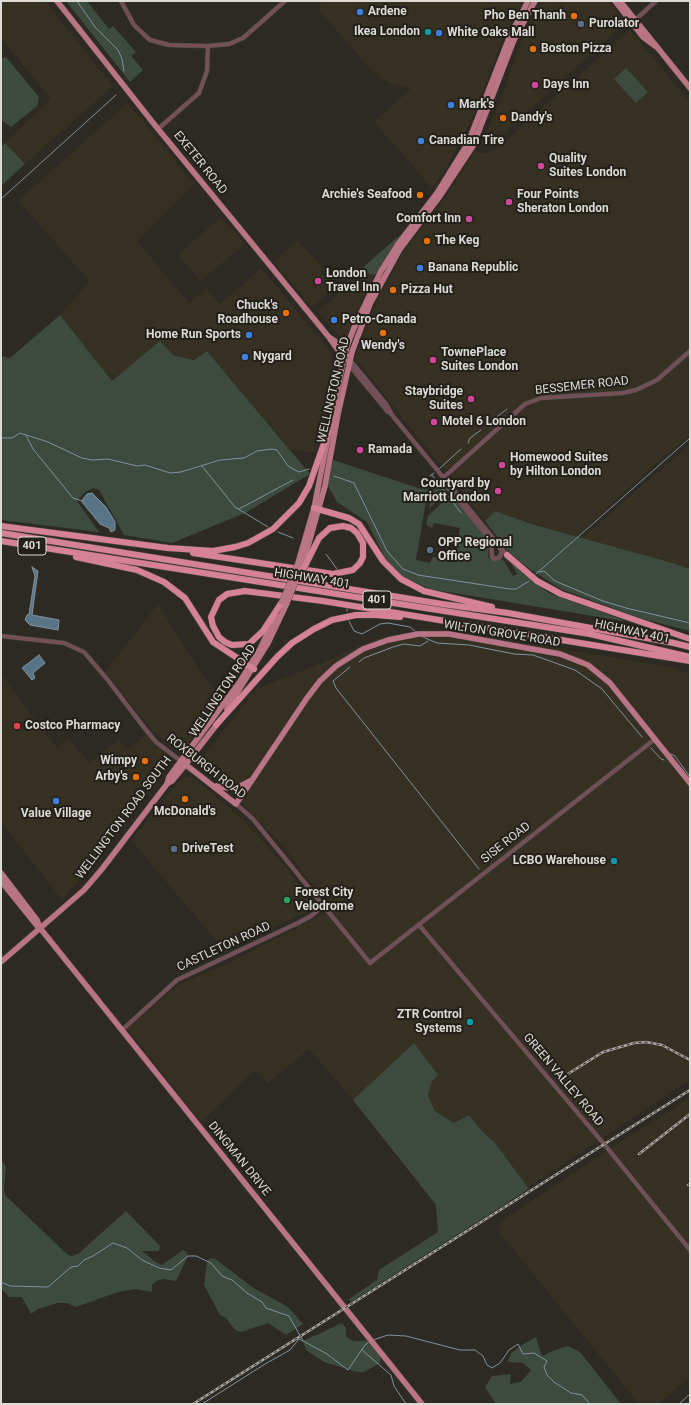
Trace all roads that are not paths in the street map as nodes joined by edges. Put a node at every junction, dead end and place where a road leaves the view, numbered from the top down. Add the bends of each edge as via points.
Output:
1 (57, 1) edge
2 (122, 1) edge
3 (285, 1) edge
4 (528, 1) edge
5 (535, 1) edge
6 (615, 1) edge
7 (620, 1) edge
8 (656, 1) edge
9 (634, 21) junction
10 (513, 36) junction
11 (208, 46) junction
12 (690, 88) edge
13 (158, 129) junction
14 (690, 351) edge
15 (347, 359) junction
16 (328, 432) junction
17 (443, 478) junction
18 (316, 508) junction
19 (1, 526) edge
20 (1, 533) edge
21 (1, 541) edge
22 (500, 546) junction
23 (168, 548) junction
24 (64, 551) junction
25 (507, 555) joint
26 (302, 563) junction
27 (298, 578) joint
28 (285, 603) junction
29 (508, 613) junction
30 (440, 620) junction
31 (1, 636) edge
32 (690, 639) edge
33 (690, 647) edge
34 (690, 657) edge
35 (690, 661) edge
36 (252, 667) junction
37 (216, 726) junction
38 (655, 739) junction
39 (184, 763) junction
40 (253, 778) junction
41 (690, 783) edge
42 (212, 784) junction
43 (236, 804) junction
44 (1, 873) edge
45 (1, 881) edge
46 (323, 906) junction
47 (419, 925) junction
48 (40, 928) junction
49 (1, 962) edge
50 (370, 963) joint
51 (122, 1030) junction
52 (690, 1250) edge
53 (422, 1404) edge

1 - 13 main road, EXETER ROAD
2 - 11 street via 134,25 150,40 169,45
3 - 11 street via 243,38 229,44
4 - 10 main road, WELLINGTON ROAD
5 - 10 main road, WELLINGTON ROAD
6 - 9 main road
7 - 9 main road
8 - 9 street
9 - 12 main road via 648,41 657,47
10 - 15 main road, WELLINGTON ROAD via 468,143 381,271 358,319
10 - 15 main road, WELLINGTON ROAD via 473,146 385,273
11 - 13 street via 207,71 199,93
13 - 15 main road, EXETER ROAD
14 - 17 street, BESSEMER ROAD via 653,383 636,390 541,398 525,404
15 - 16 main road, WELLINGTON ROAD
15 - 17 street, EXETER ROAD via 382,407 392,415
15 - 18 main road, WELLINGTON ROAD
16 - 18 main road, WELLINGTON ROAD
16 - 23 highway via 309,486 299,503 273,529 235,547 213,550
17 - 22 street, EXETER ROAD
17 - 22 street, EXETER ROAD via 445,484 491,541 494,559 500,557
18 - 26 main road, WELLINGTON ROAD
18 - 29 highway via 349,518 359,524 383,561 401,579 424,591 501,609
19 - 23 highway
20 - 29 highway, HIGHWAY 401 / 401
21 - 24 highway, HIGHWAY 401 / 401
22 - 25 street, EXETER ROAD
23 - 26 highway via 332,574 353,570 360,563 363,557 363,543 351,528 330,528 319,538
24 - 34 highway, HIGHWAY 401 / 401 via 590,634
24 - 36 highway via 75,556 136,570 164,582 185,598 213,642
25 - 32 highway via 531,576 561,594
26 - 27 highway, bridge
26 - 28 main road, WELLINGTON ROAD SOUTH, bridge
27 - 28 main road, WELLINGTON ROAD SOUTH, bridge
28 - 30 highway via 249,644 232,645 225,642 213,626 211,617 219,600 235,592 275,594
28 - 36 main road, WELLINGTON ROAD SOUTH
29 - 33 highway, HIGHWAY 401 / 401
30 - 35 highway
30 - 37 highway via 356,615 326,623 292,643 277,656
31 - 39 street, ROXBURGH ROAD via 64,643 84,652 156,742
36 - 37 main road, WELLINGTON ROAD
36 - 39 main road, WELLINGTON ROAD SOUTH
37 - 39 main road, WELLINGTON ROAD
38 - 40 main road, WILTON GROVE ROAD via 610,683 588,665 560,654 449,634 418,634 388,640 363,649 336,666 313,690
38 - 41 main road, WILTON GROVE ROAD
38 - 47 street, SISE ROAD
39 - 42 main road, ROXBURGH ROAD
39 - 48 main road, WELLINGTON ROAD SOUTH via 169,777 167,784 84,890
40 - 42 main road via 235,789
40 - 43 main road, WILTON GROVE ROAD
42 - 43 main road, ROXBURGH ROAD
43 - 46 street, ROXBURGH ROAD via 253,819
44 - 48 main road, DINGMAN DRIVE via 37,920
45 - 48 main road, DINGMAN DRIVE
46 - 50 street, ROXBURGH ROAD
46 - 51 street, CASTLETON ROAD via 305,920 177,980
47 - 50 street, SISE ROAD
47 - 52 street, GREEN VALLEY ROAD
48 - 49 main road, WELLINGTON ROAD SOUTH
48 - 51 main road, DINGMAN DRIVE
51 - 53 main road, DINGMAN DRIVE

